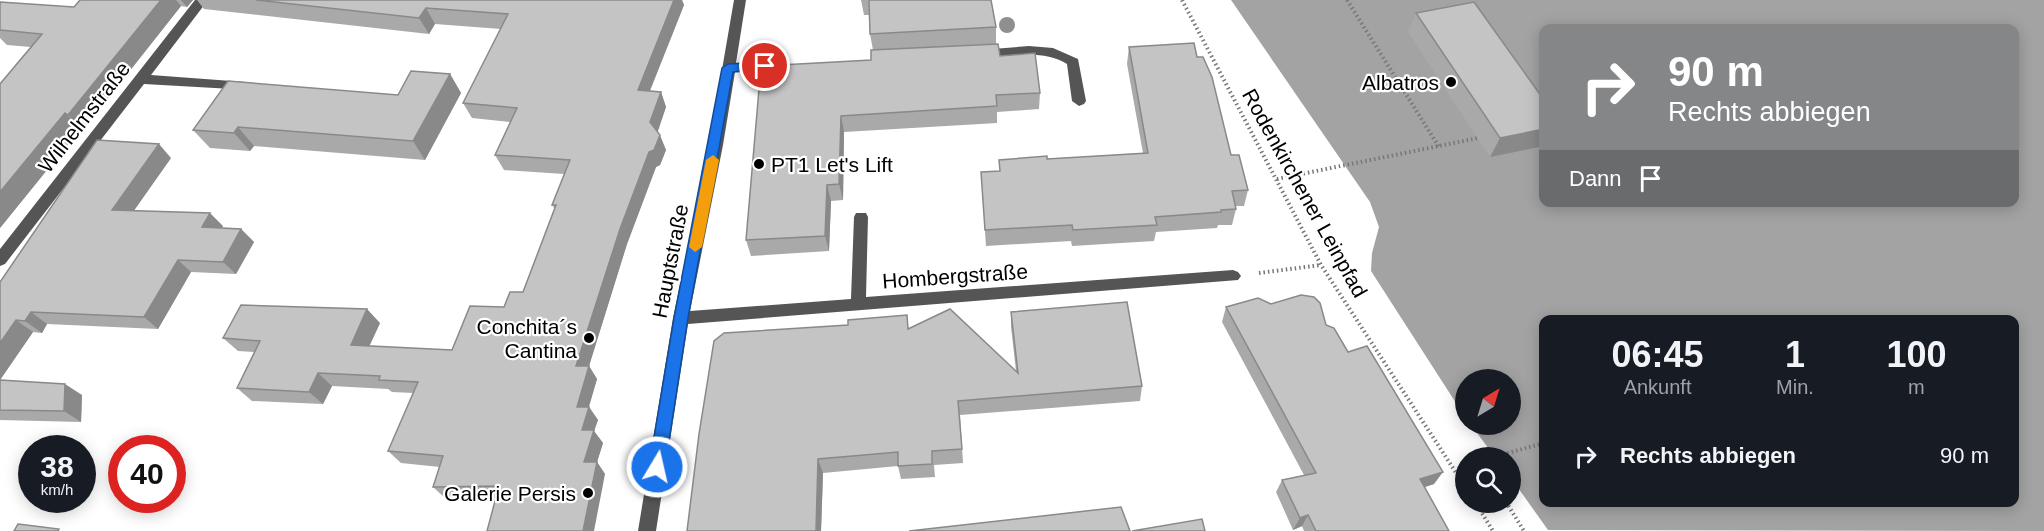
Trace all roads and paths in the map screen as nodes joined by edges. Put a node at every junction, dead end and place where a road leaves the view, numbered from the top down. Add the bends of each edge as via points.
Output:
1 (202, 0) edge
2 (740, 0) edge
3 (1182, 0) edge
4 (1347, 0) edge
5 (960, 56) edge
6 (792, 65) edge
7 (728, 68) junction
8 (140, 79) junction
9 (258, 88) edge
10 (1079, 101) dead end
11 (1478, 138) dead end
12 (1439, 147) junction
13 (1277, 179) junction
14 (861, 217) dead end
15 (0, 260) edge
16 (1321, 265) junction
17 (1233, 276) joint
18 (858, 304) junction
19 (681, 318) junction
20 (1539, 444) edge
21 (1521, 449) edge
22 (1455, 471) edge
23 (1482, 513) edge
24 (1513, 513) edge
25 (646, 531) edge
26 (1493, 531) edge
27 (1524, 531) edge

1 - 8 street, Wilhelmstraße
2 - 7 street, Hauptstraße
3 - 13 path, Rodenkirchener Leinpfad
4 - 12 path
5 - 10 street via 1044,50 1061,53 1073,62
6 - 7 street
7 - 19 street, Hauptstraße
8 - 9 street
8 - 15 street, Wilhelmstraße
11 - 12 path
12 - 13 path
13 - 16 path, Rodenkirchener Leinpfad
14 - 18 street
16 - 17 path
16 - 22 path, Rodenkirchener Leinpfad
17 - 18 street, Hombergstraße
18 - 19 street, Hombergstraße
19 - 25 street, Hauptstraße
20 - 21 path
23 - 26 path
24 - 27 path

